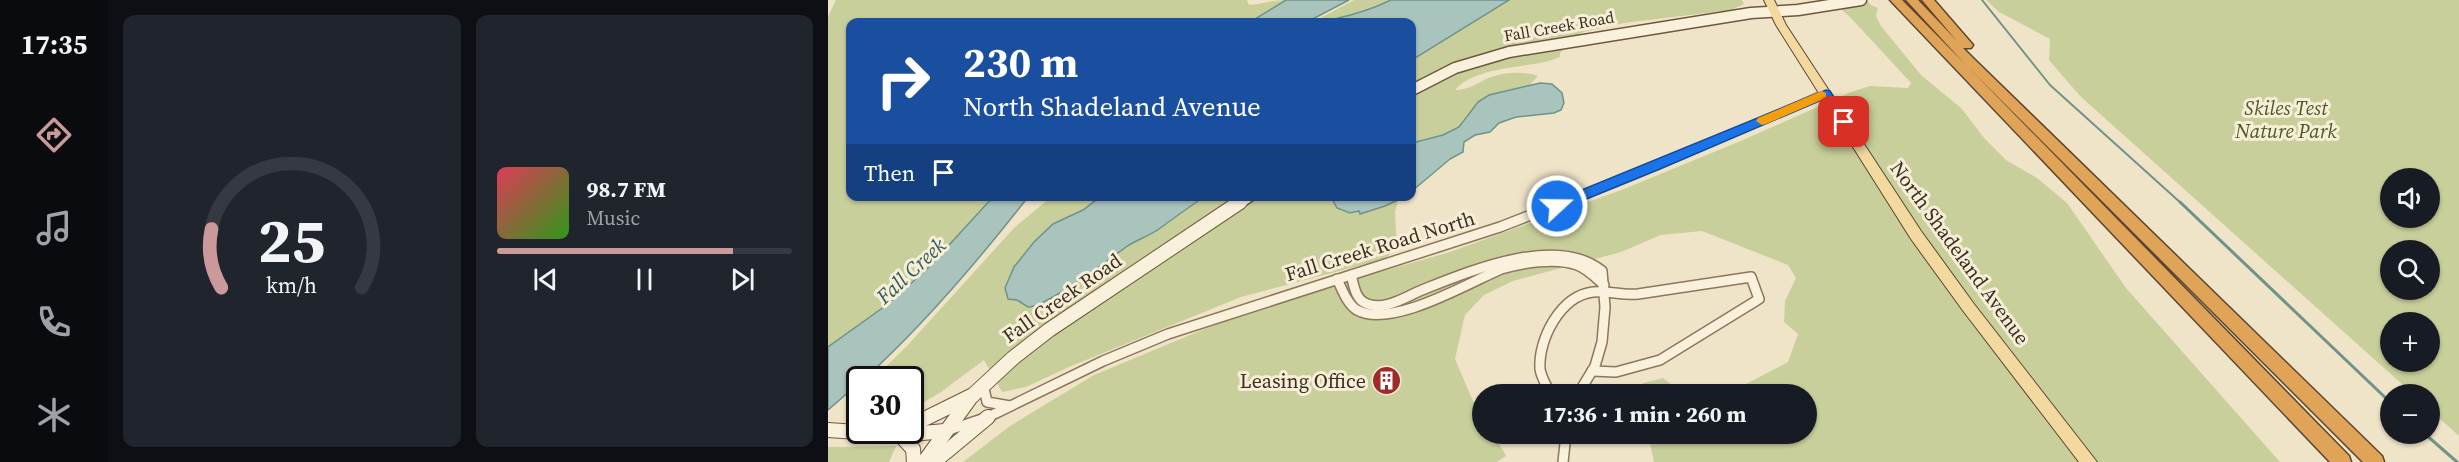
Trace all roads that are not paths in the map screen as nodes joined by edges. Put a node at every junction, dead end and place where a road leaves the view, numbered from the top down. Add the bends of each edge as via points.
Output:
1 (1770, 0) edge
2 (1861, 0) edge
3 (1914, 3) edge
4 (1776, 12) junction
5 (1416, 88) edge
6 (1826, 93) junction
7 (1242, 201) edge
8 (1351, 275) junction
9 (1336, 279) junction
10 (1605, 290) junction
11 (1592, 371) junction
12 (1545, 384) edge
13 (1584, 384) edge
14 (979, 389) junction
15 (1010, 406) junction
16 (988, 417) junction
17 (924, 418) edge
18 (828, 430) edge
19 (846, 431) edge
20 (924, 431) edge
21 (945, 431) junction
22 (910, 444) edge
23 (1565, 444) edge
24 (914, 462) edge
25 (924, 462) edge
26 (934, 462) edge
27 (1563, 462) edge
28 (2089, 462) edge
29 (2342, 462) edge
30 (2375, 462) edge

1 - 4 main road, North Shadeland Avenue
2 - 4 main road, Fall Creek Road
3 - 29 highway
3 - 30 highway
4 - 5 main road, Fall Creek Road via 1502,54 1455,68
4 - 6 main road, North Shadeland Avenue
6 - 8 street, Fall Creek Road North via 1570,201
6 - 28 main road, North Shadeland Avenue via 1916,235
7 - 14 main road, Fall Creek Road via 1049,330
8 - 9 street, Fall Creek Road North
8 - 10 street via 1358,297 1380,306 1500,263 1561,254 1591,261 1602,271
9 - 10 street via 1350,304 1371,315 1406,309 1504,268 1561,261 1589,271
9 - 15 street, Fall Creek Road North via 1168,334
10 - 11 street via 1605,327
10 - 11 street via 1624,296 1751,277 1759,299 1660,360 1616,372
10 - 12 street via 1576,299 1561,311 1547,331 1540,364
11 - 13 street
14 - 15 street via 987,402
14 - 17 main road
14 - 21 main road, Fall Creek Road
15 - 16 street, Fall Creek Road North
16 - 21 street, Fall Creek Road North
16 - 26 main road
18 - 19 main road
20 - 21 main road
21 - 25 main road, Fall Creek Road
22 - 24 main road
23 - 27 street

